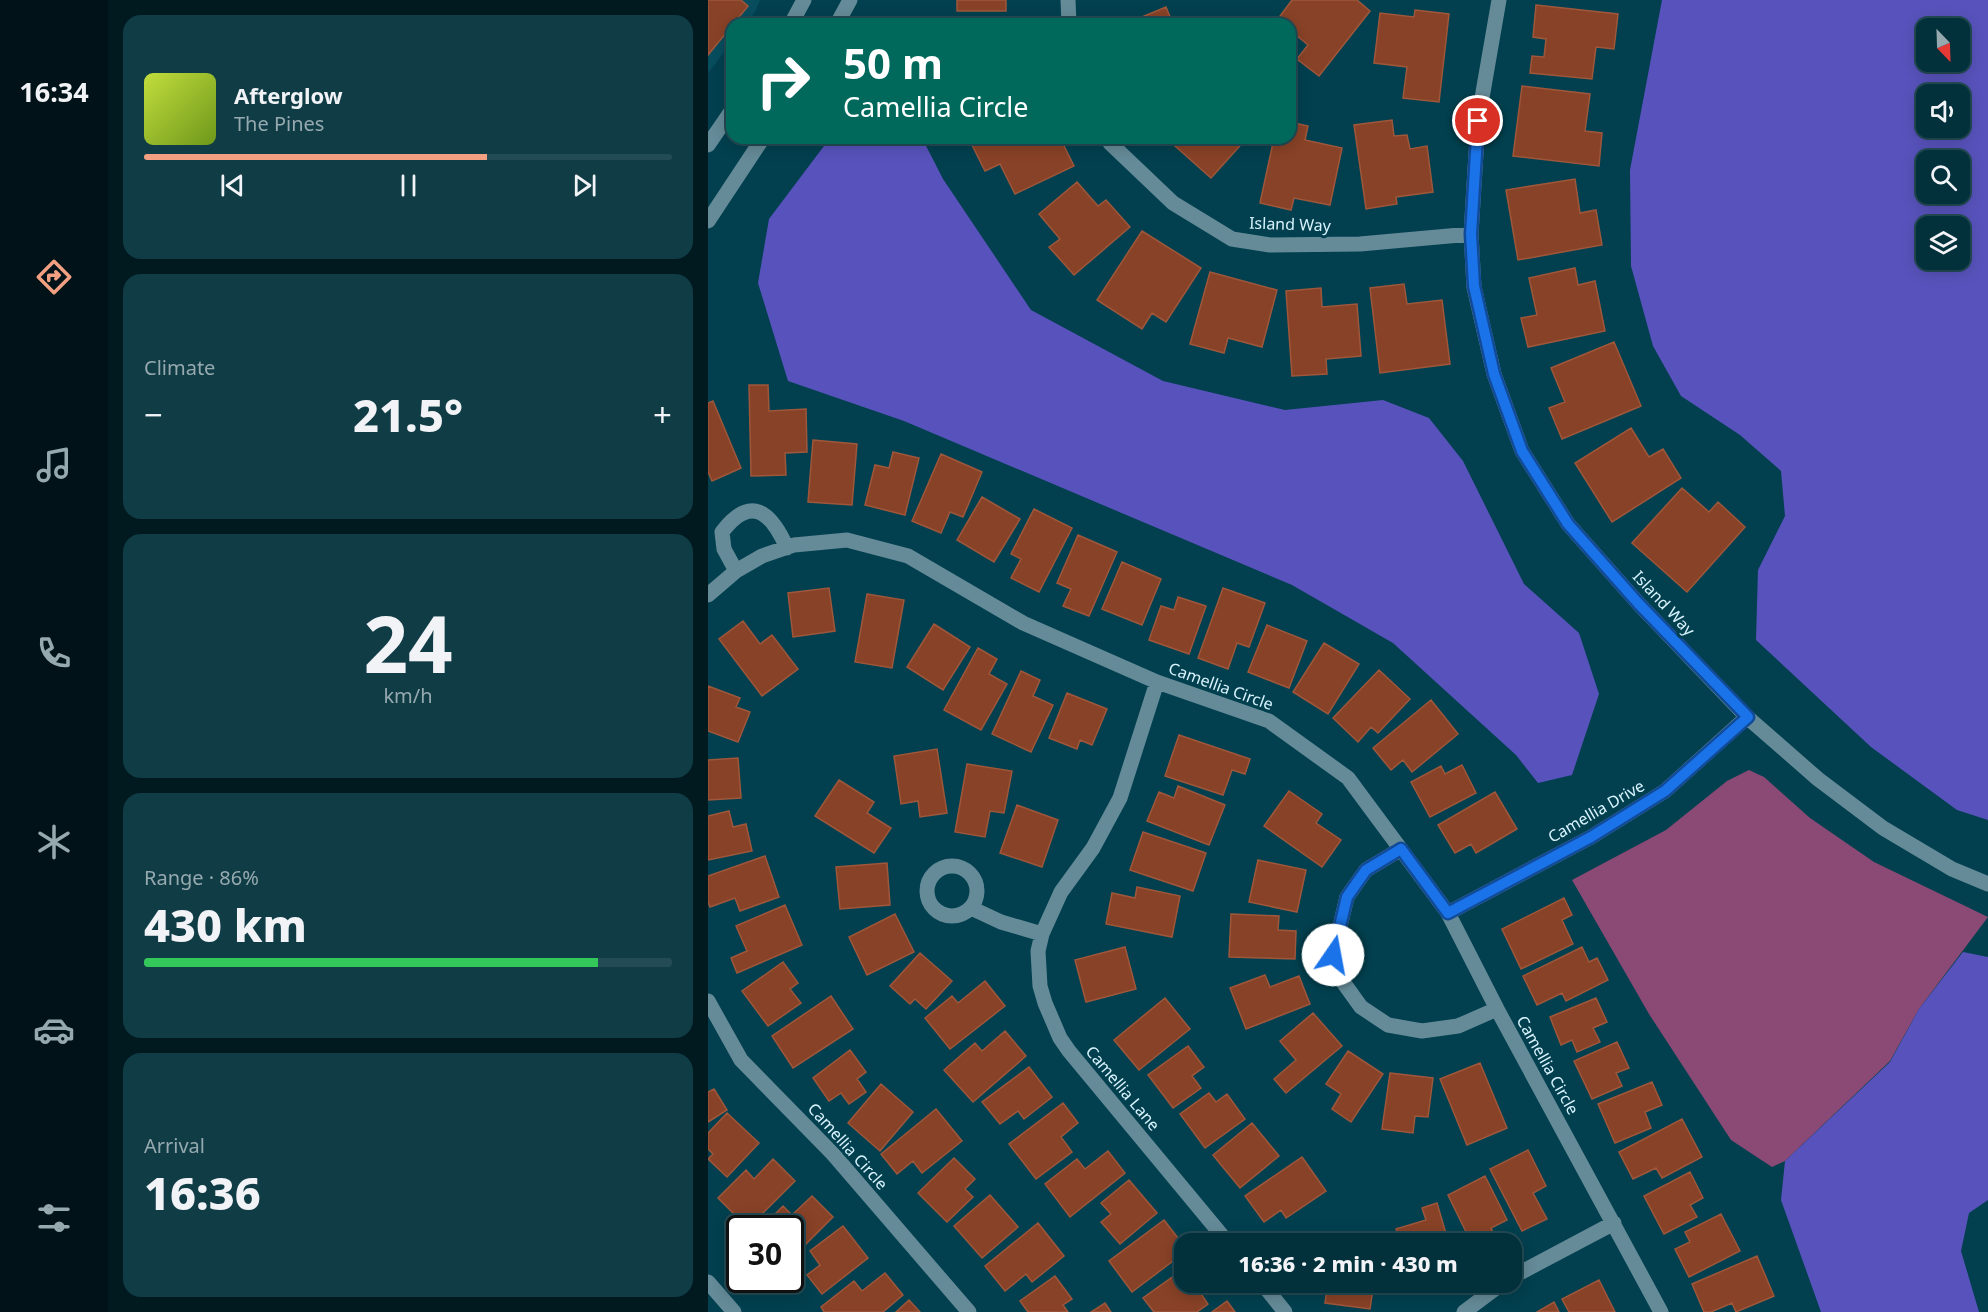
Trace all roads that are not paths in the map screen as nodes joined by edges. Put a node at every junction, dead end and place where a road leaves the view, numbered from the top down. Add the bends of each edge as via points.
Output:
1 (804, 0) edge
2 (850, 0) edge
3 (1068, 0) edge
4 (1499, 0) edge
5 (794, 18) edge
6 (840, 18) edge
7 (1069, 18) edge
8 (726, 119) edge
9 (759, 144) edge
10 (1111, 144) edge
11 (708, 145) edge
12 (708, 221) edge
13 (1471, 234) junction
14 (787, 548) junction
15 (736, 571) junction
16 (708, 595) edge
17 (1157, 682) junction
18 (1748, 717) junction
19 (1401, 849) junction
20 (1988, 884) edge
21 (971, 908) dead end
22 (1448, 913) junction
23 (1042, 934) junction
24 (708, 1000) edge
25 (1497, 1009) junction
26 (1614, 1223) junction
27 (1219, 1233) edge
28 (1522, 1272) edge
29 (708, 1282) edge
30 (1270, 1293) edge
31 (1489, 1293) edge
32 (734, 1312) edge
33 (969, 1312) edge
34 (1285, 1312) edge
35 (1464, 1312) edge
36 (1661, 1312) edge

1 - 5 street
2 - 6 street
3 - 7 street
4 - 13 street, Island Way via 1478,121
8 - 11 street
9 - 12 street
10 - 13 street, Island Way via 1173,203 1232,239 1270,245 1360,244
13 - 18 street, Island Way via 1474,286 1494,374 1522,451 1568,524
14 - 15 street, Camellia Circle
14 - 15 street via 764,513 751,510 733,517 722,532 724,549
14 - 17 street, Camellia Circle via 847,540 908,555 1023,623
15 - 16 street, Camellia Circle
17 - 19 street, Camellia Circle via 1269,721 1348,778
17 - 23 street, Camellia Lane via 1120,798 1093,848 1061,892
18 - 20 street, Island Way via 1818,779 1883,828 1952,869
18 - 22 street, Camellia Drive via 1665,791 1591,837
19 - 22 street, Camellia Circle
19 - 25 street via 1366,870 1347,897 1333,955 1343,982 1361,1007 1388,1025 1422,1031 1458,1026
21 - 23 street
22 - 25 street, Camellia Circle
23 - 27 street, Camellia Lane via 1037,968 1040,986 1060,1038
24 - 33 street, Camellia Circle via 741,1060 833,1154
25 - 26 street, Camellia Circle
26 - 28 street
26 - 36 street, Camellia Circle
29 - 32 street
30 - 34 street
31 - 35 street

